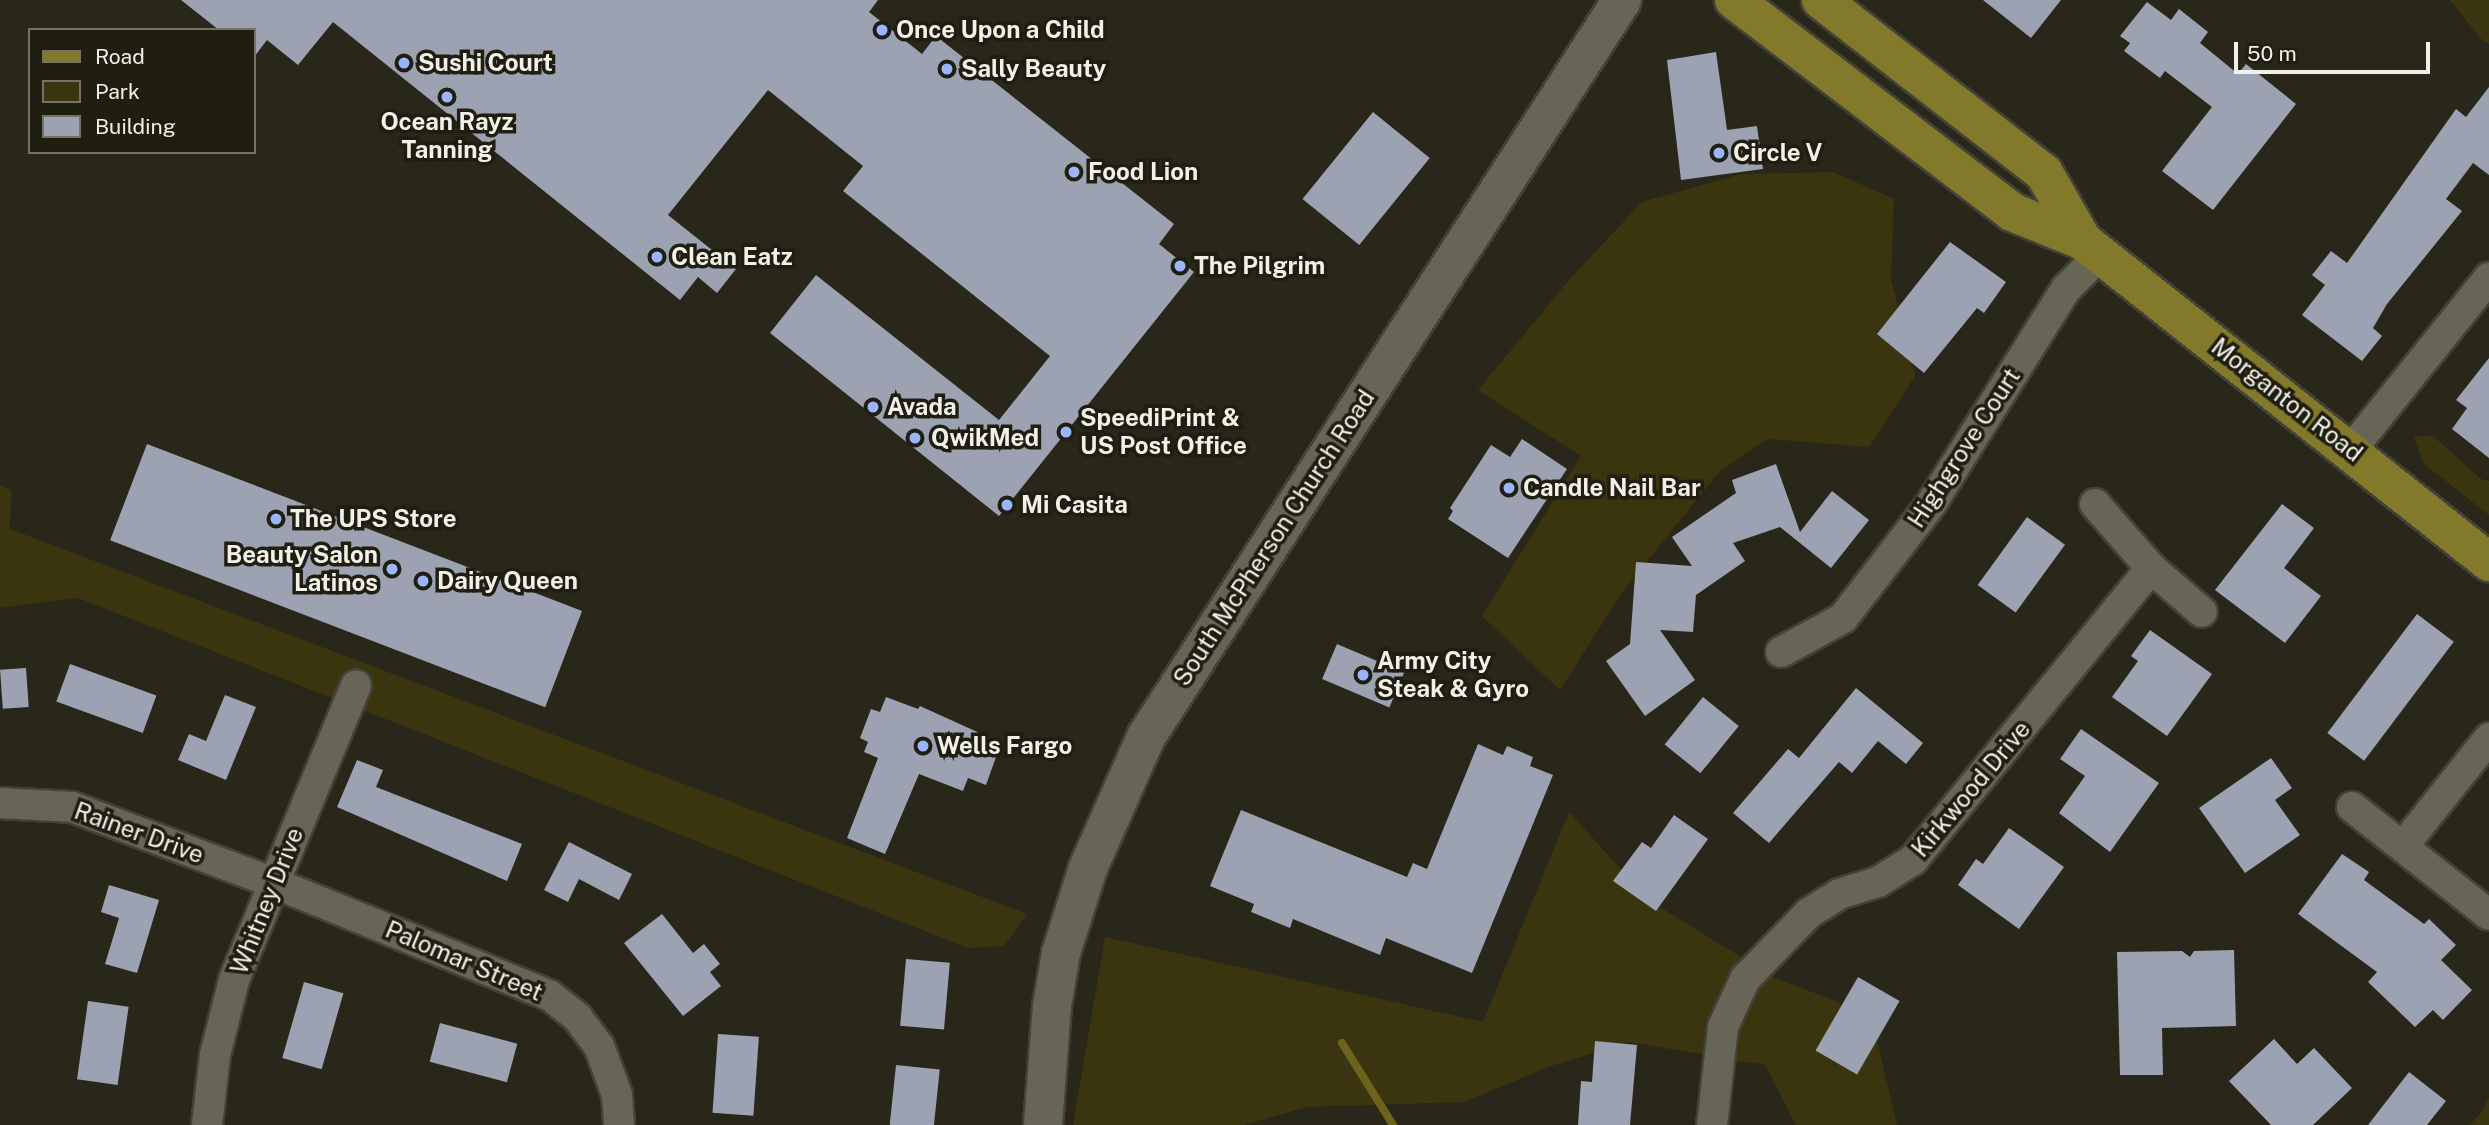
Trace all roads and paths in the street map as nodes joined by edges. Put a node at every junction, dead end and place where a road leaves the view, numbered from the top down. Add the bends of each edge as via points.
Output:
1 (1622, 0) edge
2 (1734, 0) edge
3 (1821, 0) edge
4 (2092, 247) junction
5 (2489, 278) edge
6 (2351, 450) junction
7 (2095, 504) dead end
8 (2489, 562) edge
9 (2151, 568) junction
10 (2202, 612) dead end
11 (1781, 652) dead end
12 (356, 685) dead end
13 (2489, 738) edge
14 (0, 803) edge
15 (2352, 807) dead end
16 (2404, 845) junction
17 (274, 883) junction
18 (2489, 915) edge
19 (207, 1125) edge
20 (619, 1125) edge
21 (1043, 1125) edge
22 (1712, 1125) edge

1 - 21 main road, South McPherson Church Road via 1146,737 1093,857 1061,953
2 - 4 main road, Morganton Road via 2012,212
3 - 4 main road, Morganton Road via 2044,173
4 - 6 main road, Morganton Road
4 - 11 street, Highgrove Court via 1960,461 1843,618
5 - 6 street
6 - 8 main road, Morganton Road
7 - 9 street
9 - 10 street
9 - 22 street, Kirkwood Drive via 1913,860 1878,882 1839,894 1809,913 1745,979 1723,1027
12 - 17 street, Whitney Drive
13 - 16 street
14 - 17 street, Rainer Drive via 72,807
15 - 16 street
16 - 18 street
17 - 19 street, Whitney Drive via 234,980 215,1055
17 - 20 street, Palomar Street via 549,995 578,1017 599,1046 617,1095

